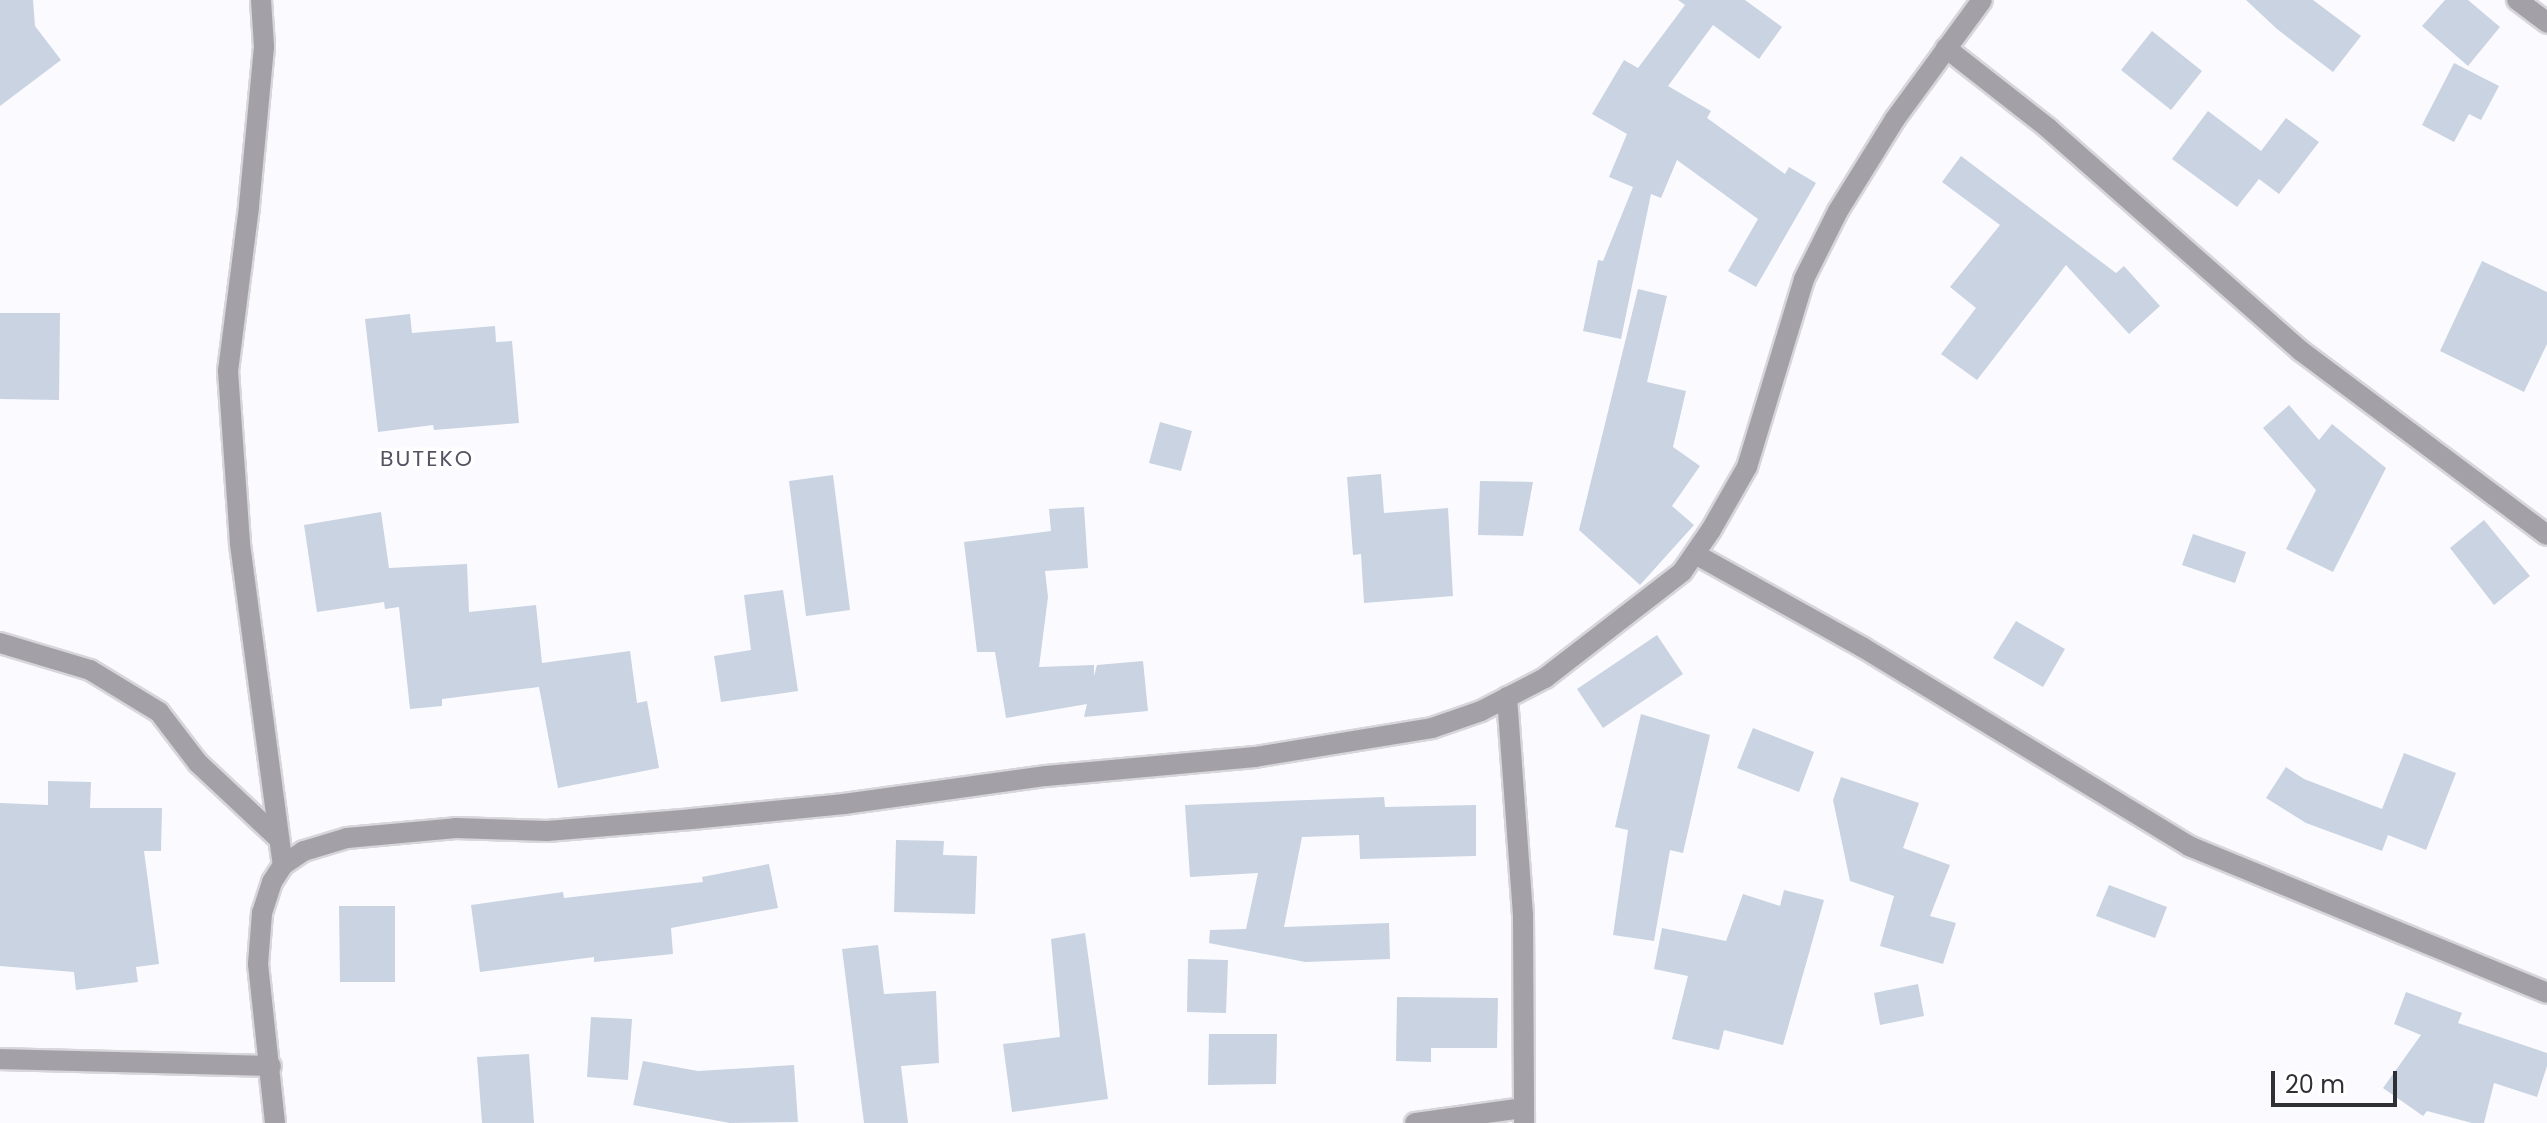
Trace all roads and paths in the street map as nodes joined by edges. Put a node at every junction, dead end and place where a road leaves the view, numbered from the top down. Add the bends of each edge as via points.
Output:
1 (261, 0) edge
2 (1982, 0) edge
3 (2517, 0) edge
4 (2547, 23) edge
5 (1946, 48) junction
6 (2547, 535) edge
7 (1695, 554) junction
8 (0, 643) edge
9 (1507, 697) junction
10 (279, 839) junction
11 (283, 865) junction
12 (2547, 993) edge
13 (0, 1059) edge
14 (271, 1066) junction
15 (1524, 1116) edge
16 (275, 1123) edge
17 (1415, 1123) edge

1 - 10 street via 264,47 228,371 240,544
2 - 5 street
3 - 4 street
5 - 6 street via 2048,128 2301,351
5 - 7 street via 1846,198 1804,279 1747,467
7 - 9 street via 1682,572 1635,610 1545,678
7 - 12 street via 1862,647 2189,846
8 - 10 street via 90,670 159,712 198,763
9 - 11 street via 1432,728 1255,757 692,819 547,831 456,828 347,838 304,851
9 - 15 street via 1524,929
10 - 11 street
11 - 14 street via 262,913 258,964
13 - 14 street
14 - 16 street
15 - 17 street

